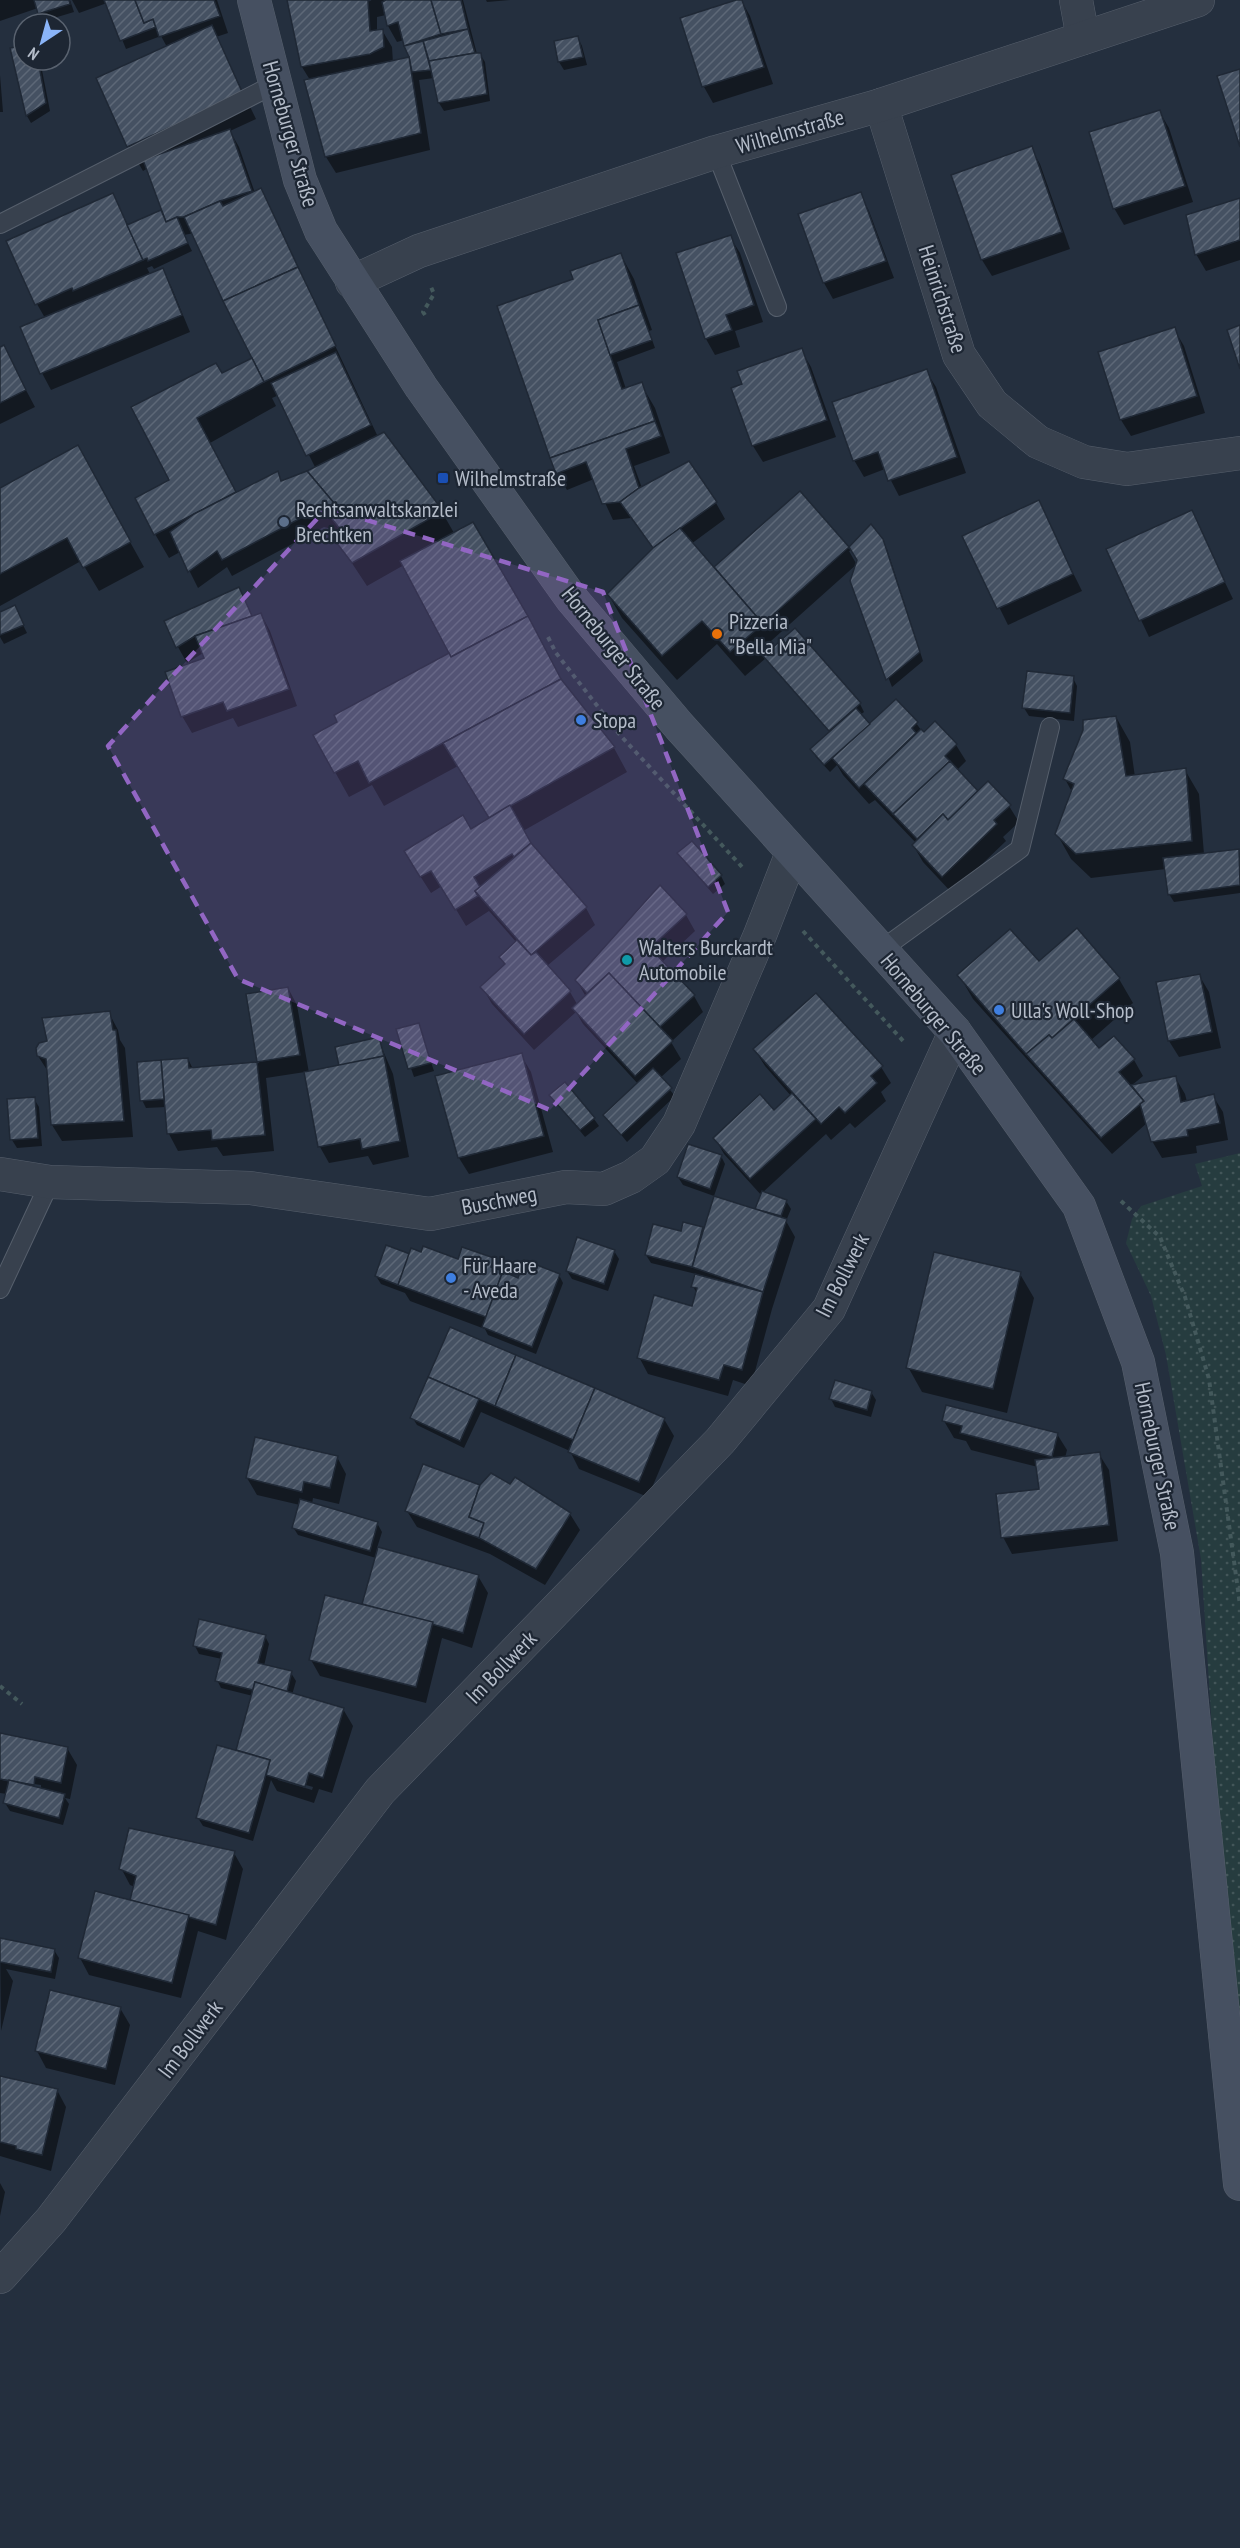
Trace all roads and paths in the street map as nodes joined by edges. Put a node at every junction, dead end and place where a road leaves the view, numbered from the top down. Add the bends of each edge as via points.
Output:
1 (254, 0) edge
2 (1076, 0) edge
3 (1198, 0) edge
4 (1083, 38) junction
5 (275, 84) junction
6 (881, 105) junction
7 (716, 152) junction
8 (0, 224) edge
9 (352, 282) junction
10 (777, 307) dead end
11 (1240, 453) edge
12 (547, 634) dead end
13 (1050, 727) dead end
14 (792, 853) junction
15 (773, 901) junction
16 (881, 950) junction
17 (955, 1032) junction
18 (934, 1077) junction
19 (0, 1174) edge
20 (50, 1182) junction
21 (1119, 1199) dead end
22 (0, 1289) edge
23 (1240, 1605) edge
24 (0, 1686) edge
25 (22, 1704) dead end
26 (1240, 2184) edge
27 (0, 2277) edge

1 - 5 street, Horneburger Straße
2 - 4 street
3 - 4 street, Wilhelmstraße
4 - 6 street, Wilhelmstraße
5 - 8 lane
5 - 9 street, Horneburger Straße via 300,180 321,231
6 - 7 street, Wilhelmstraße
6 - 11 street, Heinrichstraße via 959,355 992,404 1038,442 1084,462 1128,469
7 - 9 street, Wilhelmstraße via 419,250
7 - 10 lane
9 - 14 street, Horneburger Straße via 421,387 571,598
12 - 15 path via 556,653 620,735
13 - 16 lane via 1020,849
14 - 15 street, Buschweg
14 - 16 street, Horneburger Straße
15 - 18 path via 825,952
15 - 20 street, Buschweg via 679,1124 656,1160 604,1189 566,1187 430,1214 250,1188
16 - 17 street, Horneburger Straße
17 - 18 street, Im Bollwerk
17 - 26 street, Horneburger Straße via 1079,1206 1138,1362 1178,1552
18 - 27 street, Im Bollwerk via 829,1309 720,1441 380,1791 51,2220
19 - 20 street, Buschweg
20 - 22 lane
21 - 23 path via 1160,1237 1185,1297 1209,1379
24 - 25 path

